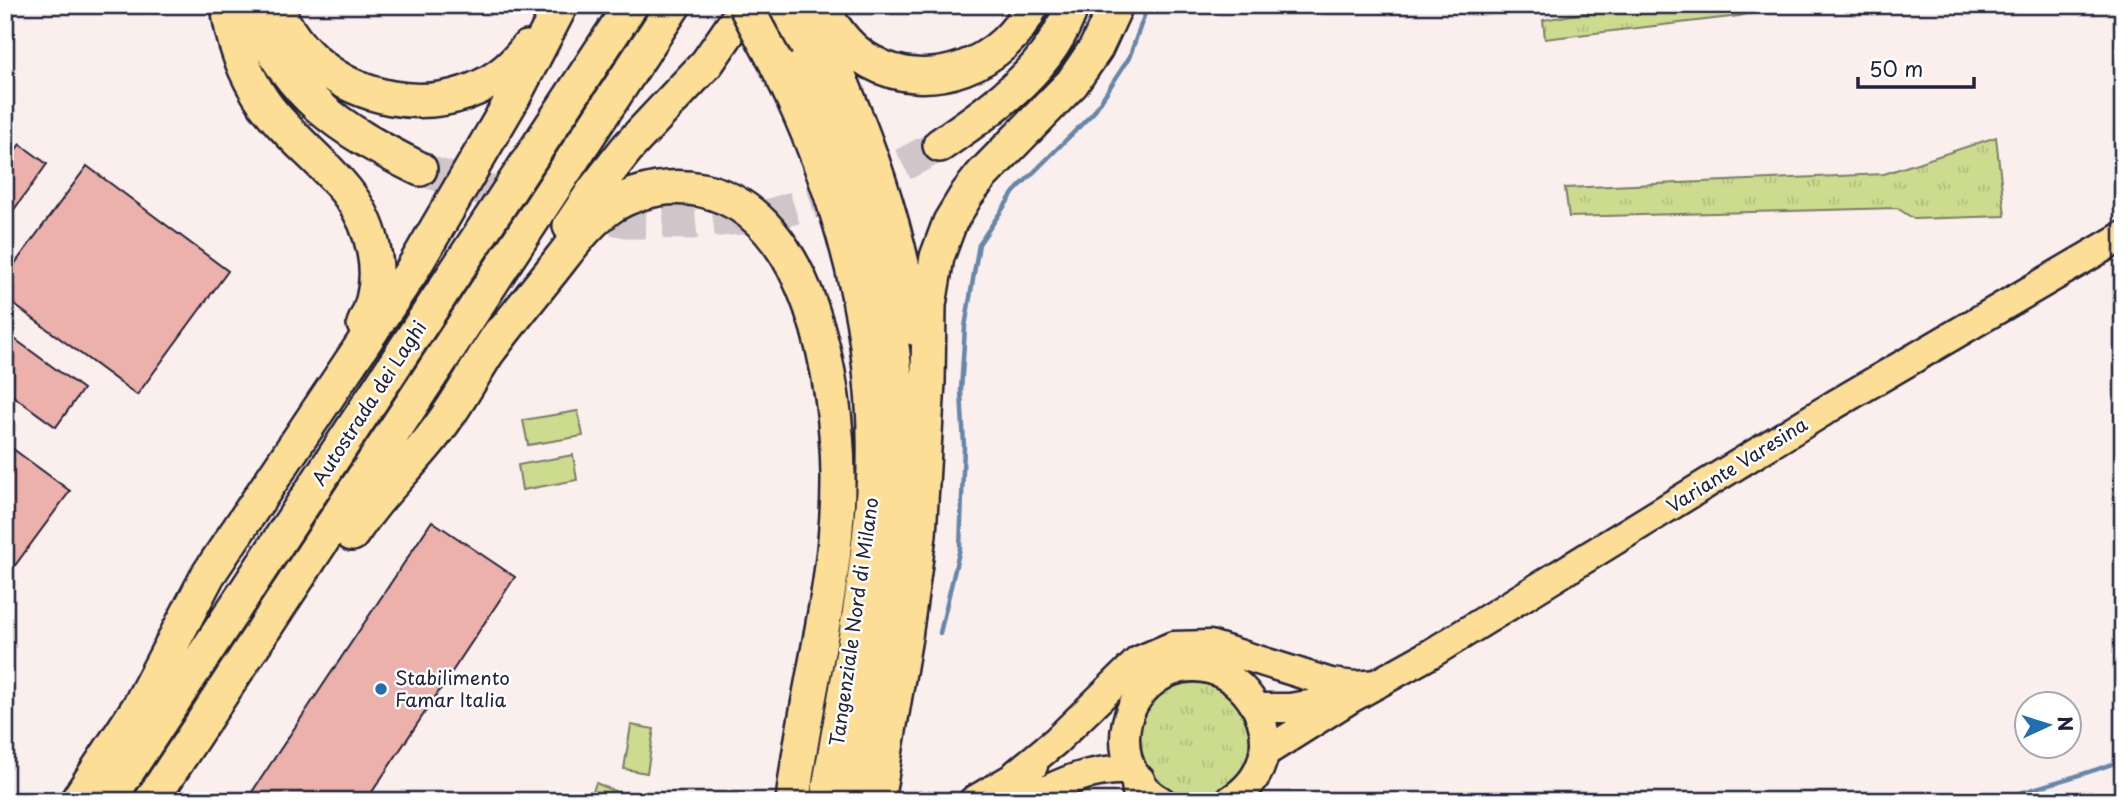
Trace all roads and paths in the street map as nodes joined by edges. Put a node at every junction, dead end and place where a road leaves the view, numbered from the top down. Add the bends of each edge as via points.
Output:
1 (228, 5) edge
2 (252, 5) edge
3 (276, 5) edge
4 (555, 5) edge
5 (561, 5) edge
6 (631, 5) edge
7 (674, 5) edge
8 (746, 5) edge
9 (774, 5) edge
10 (1032, 5) edge
11 (1072, 5) edge
12 (1116, 5) edge
13 (813, 8) edge
14 (785, 52) junction
15 (940, 145) tunnel mouth
16 (420, 169) tunnel mouth
17 (2123, 236) edge
18 (488, 352) junction
19 (308, 423) junction
20 (923, 453) junction
21 (261, 634) junction
22 (1380, 684) junction
23 (1145, 690) junction
24 (1353, 697) junction
25 (1258, 708) junction
26 (1264, 753) junction
27 (1016, 774) junction
28 (1143, 788) edge
29 (77, 801) edge
30 (108, 801) edge
31 (151, 801) edge
32 (793, 801) edge
33 (827, 801) edge
34 (853, 801) edge
35 (879, 801) edge
36 (973, 801) edge
37 (1025, 801) edge
38 (1229, 801) edge

1 - 19 highway via 235,44 257,91 276,118 353,198 368,225 374,249 375,291 366,321
2 - 16 highway via 276,56 313,103 366,142
3 - 4 highway via 298,42 335,76 379,95 422,100 463,94 501,76 524,52
5 - 19 highway via 513,98 411,272
6 - 30 highway, Autostrada dei Laghi
7 - 21 highway, Autostrada dei Laghi
8 - 14 highway, Tangenziale Nord di Milano, bridge
8 - 18 highway via 707,63 602,179
9 - 14 highway, Tangenziale Nord di Milano
10 - 13 highway via 1016,32 990,56 960,69 929,74 872,63
11 - 15 highway via 1053,45 1024,80
12 - 20 highway via 1073,83 982,175 950,222 937,257 930,297
13 - 20 highway via 880,179 905,266 916,339
14 - 33 highway, Tangenziale Nord di Milano via 842,225 862,306 875,442 870,536
14 - 34 highway, Tangenziale Nord di Milano via 833,125 864,212 884,294 895,373 895,522
17 - 22 main road, Variante Varesina via 1834,405
18 - 21 highway via 425,446 380,495 348,541
18 - 32 highway via 580,235 606,210 636,195 671,187 725,198 760,222 779,246 797,277 822,344 832,396 838,474 828,597
19 - 29 highway via 208,575 140,705
20 - 35 highway via 913,581
21 - 31 highway, Autostrada dei Laghi
22 - 24 main road, Variante Varesina
22 - 27 main road via 1331,683 1210,645 1172,646 1138,661
23 - 25 main road via 1165,675 1201,669 1236,681
23 - 27 main road via 1059,752
23 - 28 main road via 1131,710 1125,734 1125,747
24 - 25 main road, Variante Varesina via 1289,708
24 - 26 main road, Variante Varesina
25 - 26 main road via 1265,731
26 - 38 main road via 1249,784
27 - 36 main road
28 - 37 main road via 1113,769 1083,774

